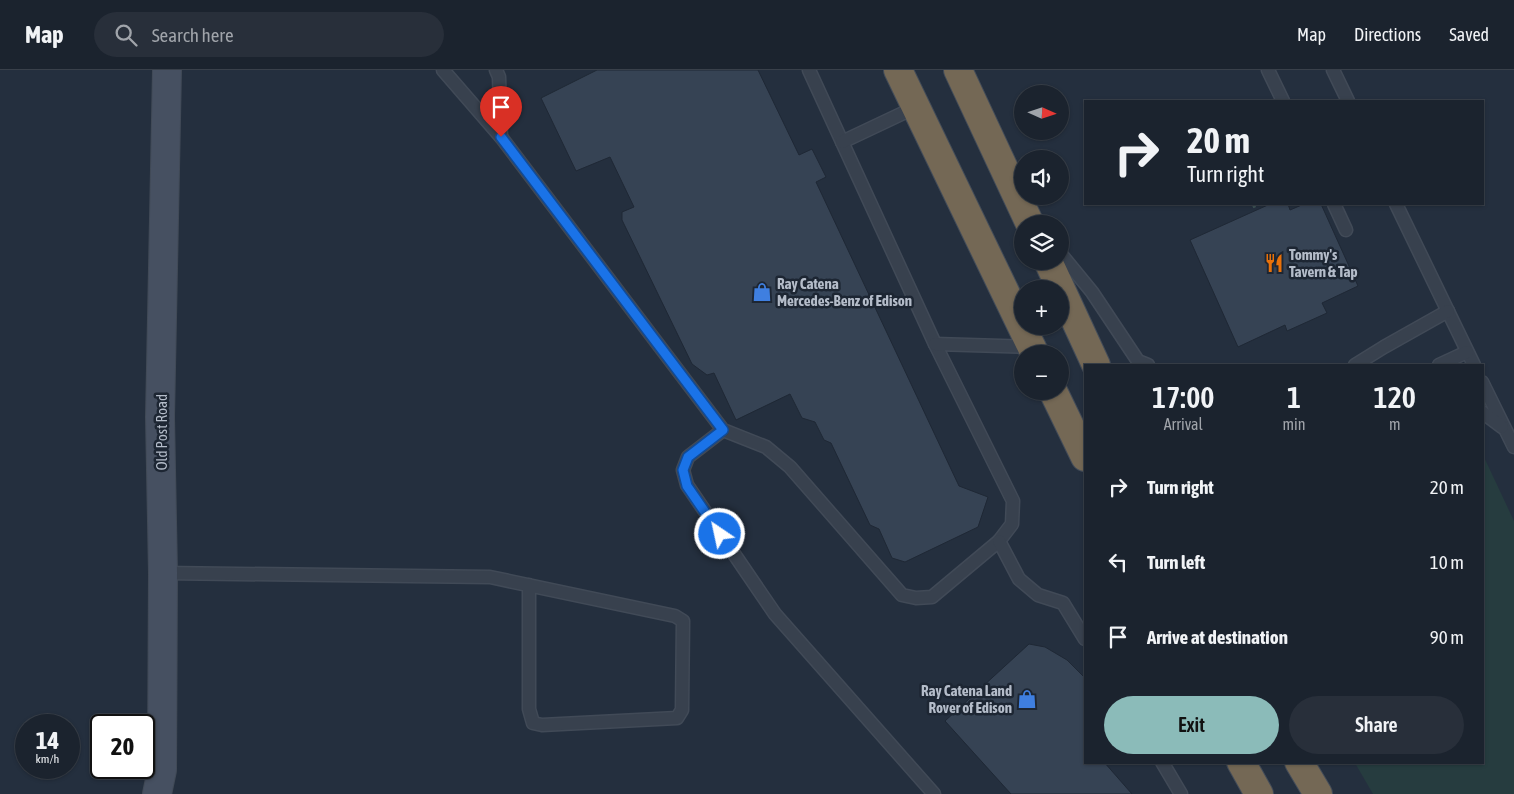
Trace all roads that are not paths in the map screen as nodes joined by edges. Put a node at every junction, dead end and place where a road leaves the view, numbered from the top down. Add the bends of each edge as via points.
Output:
1 (167, 70) edge
2 (443, 70) edge
3 (496, 70) edge
4 (809, 70) edge
5 (898, 70) edge
6 (958, 70) edge
7 (1268, 70) edge
8 (1333, 70) edge
9 (1283, 100) edge
10 (1348, 100) edge
11 (916, 107) junction
12 (501, 137) junction
13 (842, 142) junction
14 (1334, 205) edge
15 (1396, 205) edge
16 (1028, 215) edge
17 (1346, 230) dead end
18 (1069, 264) edge
19 (1052, 270) edge
20 (1448, 310) junction
21 (935, 344) junction
22 (1032, 345) edge
23 (1014, 349) edge
24 (1468, 352) junction
25 (1096, 364) edge
26 (1146, 364) edge
27 (1357, 364) edge
28 (1441, 364) edge
29 (1474, 364) edge
30 (1484, 386) edge
31 (1057, 400) edge
32 (1484, 413) edge
33 (1505, 429) junction
34 (723, 430) junction
35 (1514, 447) edge
36 (1084, 455) edge
37 (1000, 541) junction
38 (163, 573) junction
39 (529, 586) junction
40 (1084, 637) edge
41 (1163, 764) edge
42 (1242, 764) edge
43 (1300, 764) edge
44 (157, 794) edge
45 (934, 794) edge
46 (1181, 794) edge
47 (1259, 794) edge
48 (1318, 794) edge

1 - 38 street, Old Post Road via 160,416
2 - 12 lane
3 - 12 lane
4 - 13 lane
5 - 11 highway
6 - 16 highway
7 - 9 lane
8 - 10 lane
11 - 13 lane
11 - 22 highway
12 - 34 lane
13 - 21 lane
14 - 17 lane
15 - 20 lane
18 - 26 lane via 1138,361
19 - 25 highway
20 - 24 lane
20 - 27 lane
21 - 23 lane
21 - 37 lane via 1013,501 1012,524
24 - 28 lane
24 - 29 lane
30 - 33 lane
31 - 36 highway
32 - 33 lane
33 - 35 lane
34 - 37 lane via 766,447 790,467 902,594 916,598 932,597
34 - 45 lane via 688,457 683,470 687,486 775,614
37 - 40 lane via 1019,579 1038,595 1063,603
38 - 39 lane via 490,577
38 - 44 street, Old Post Road via 162,770
39 - 39 lane via 529,709 533,724 677,718 683,702 682,621 675,616
41 - 46 lane
42 - 47 highway
43 - 48 highway

